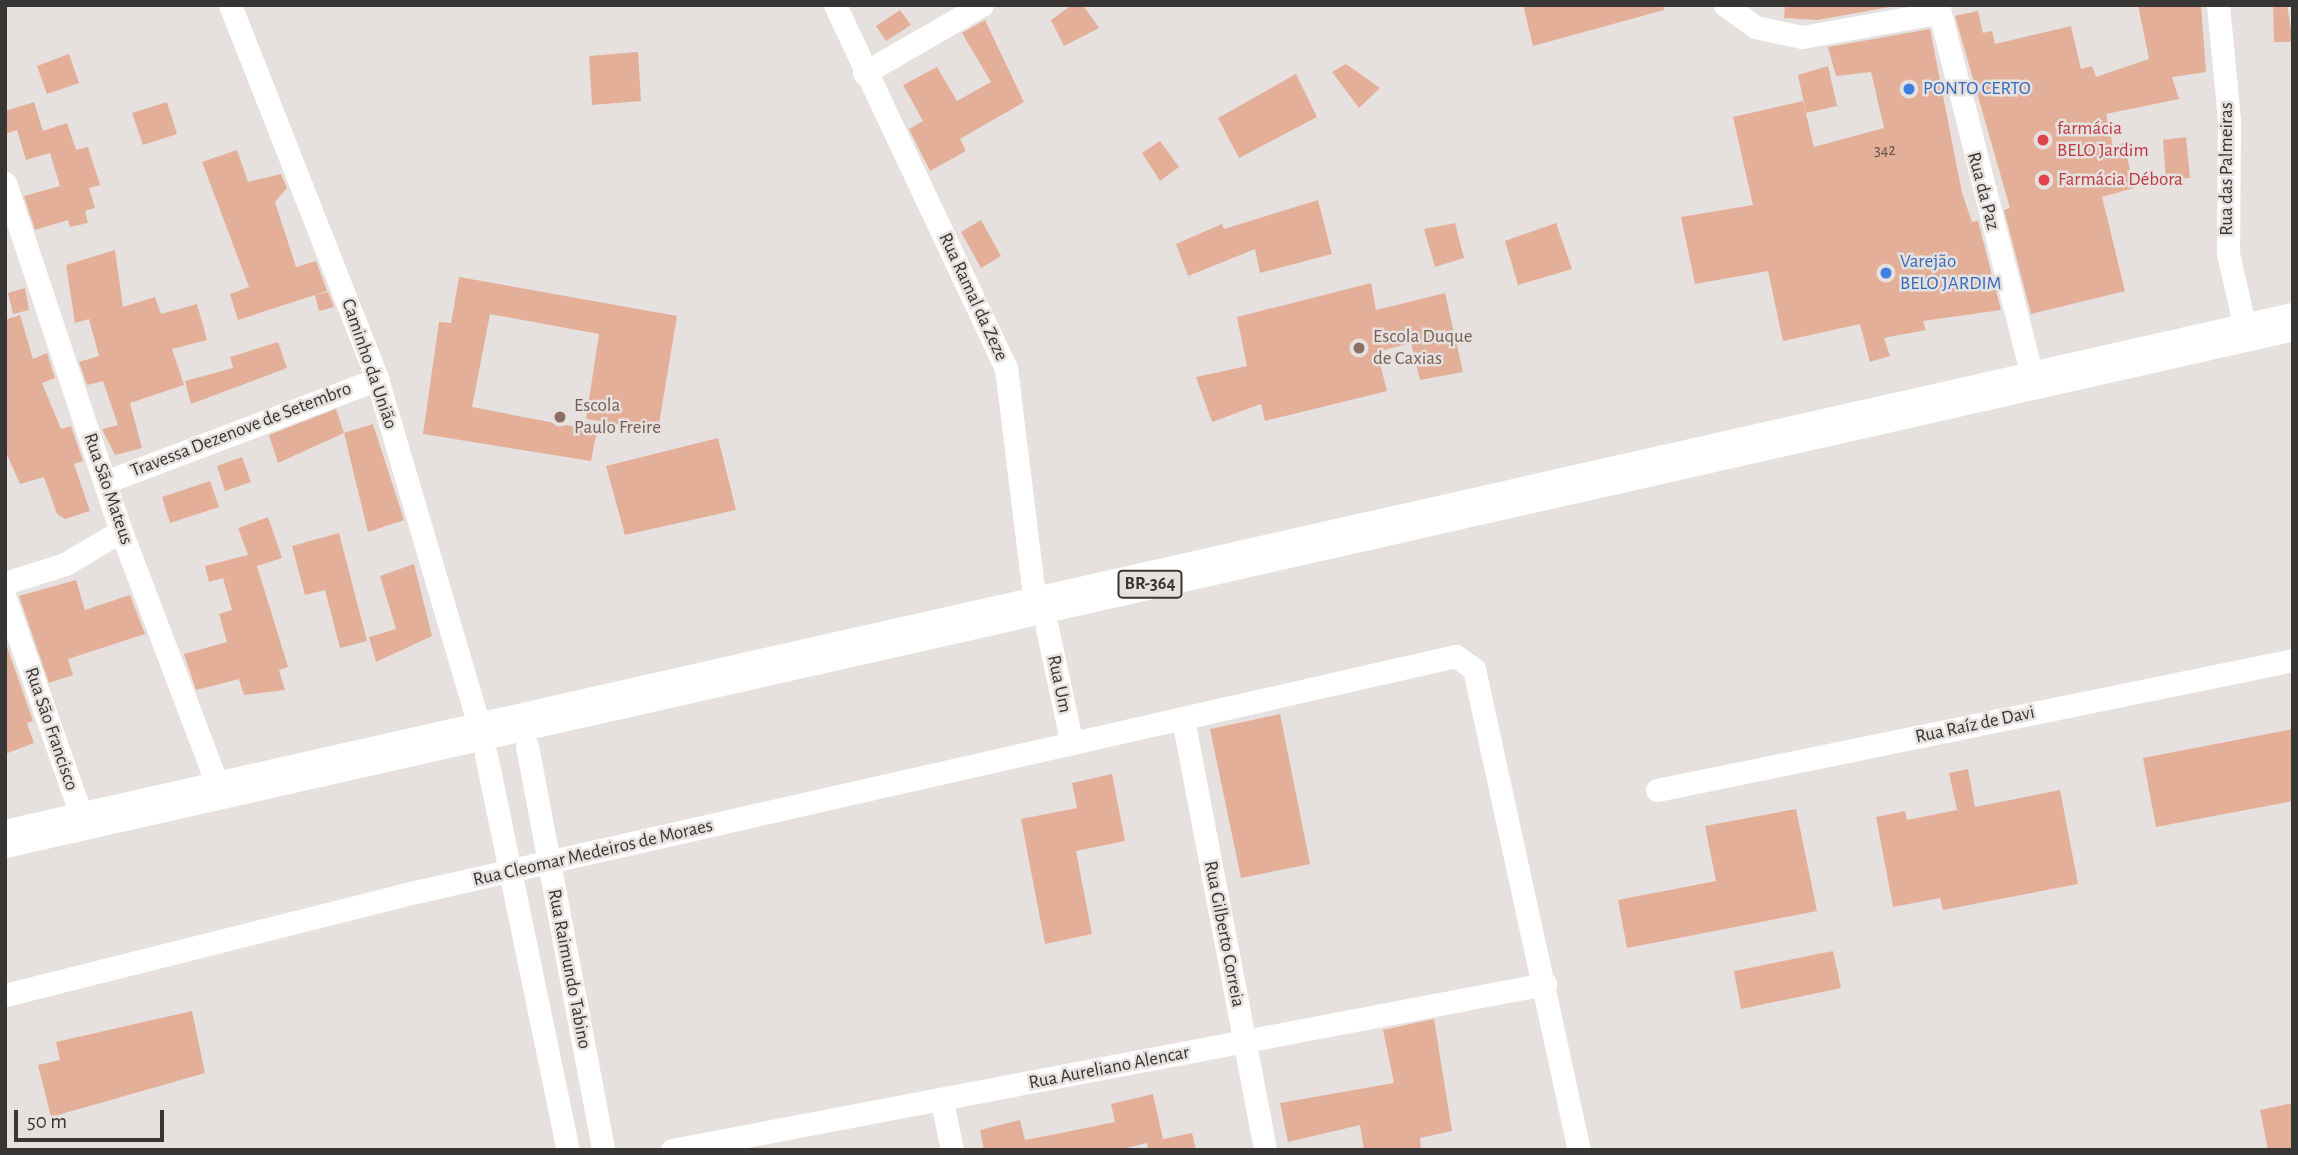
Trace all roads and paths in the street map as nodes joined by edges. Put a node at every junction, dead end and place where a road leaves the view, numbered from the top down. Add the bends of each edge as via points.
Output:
1 (230, 5) edge
2 (835, 5) edge
3 (982, 5) edge
4 (1726, 5) edge
5 (2218, 5) edge
6 (1937, 9) edge
7 (864, 73) junction
8 (5, 183) edge
9 (2293, 322) edge
10 (2246, 332) junction
11 (2293, 347) edge
12 (2032, 377) junction
13 (377, 379) junction
14 (105, 482) junction
15 (121, 531) junction
16 (5, 583) edge
17 (5, 598) edge
18 (1042, 620) junction
19 (2293, 660) edge
20 (1183, 719) junction
21 (1071, 740) junction
22 (484, 743) junction
23 (527, 746) junction
24 (1657, 790) dead end
25 (220, 792) junction
26 (83, 821) junction
27 (5, 839) edge
28 (5, 860) edge
29 (549, 862) junction
30 (510, 872) junction
31 (1545, 984) junction
32 (5, 995) edge
33 (1244, 1041) junction
34 (942, 1101) junction
35 (568, 1150) edge
36 (603, 1150) edge
37 (672, 1150) edge
38 (952, 1150) edge
39 (1265, 1150) edge
40 (1579, 1150) edge

1 - 13 street, Caminho da União
2 - 7 street, Rua Ramal da Zeze
3 - 7 street
4 - 6 street via 1755,27 1802,37
5 - 10 street, Rua das Palmeiras via 2228,120 2228,254
6 - 12 street, Rua da Paz
7 - 18 street, Rua Ramal da Zeze via 1006,368
8 - 14 street, Rua São Mateus
9 - 10 highway, BR-364
10 - 12 highway, BR-364
11 - 18 highway, BR-364
12 - 18 highway, BR-364
13 - 14 street, Travessa Dezenove de Setembro
13 - 22 street, Caminho da União
14 - 15 street, Rua São Mateus
15 - 16 street via 65,564
15 - 25 street, Rua São Mateus
17 - 26 street, Rua São Francisco
18 - 21 street, Rua Um
18 - 22 highway, BR-364
18 - 23 highway, BR-364
19 - 24 street, Rua Raíz de Davi
20 - 21 street, Rua Cleomar Medeiros de Moraes
20 - 31 street via 1451,657 1467,659
20 - 33 street, Rua Gilberto Correia
21 - 29 street, Rua Cleomar Medeiros de Moraes
22 - 23 highway, BR-364
22 - 25 highway, BR-364
22 - 28 highway, BR-364
22 - 30 street, Rua Raimundo Tabino
23 - 29 street, Rua Raimundo Tabino
25 - 26 highway, BR-364
26 - 27 highway, BR-364
29 - 30 street, Rua Cleomar Medeiros de Moraes
29 - 36 street, Rua Raimundo Tabino
30 - 32 street, Rua Cleomar Medeiros de Moraes
30 - 35 street, Rua Raimundo Tabino
31 - 33 street, Rua Aureliano Alencar
31 - 40 street
33 - 34 street, Rua Aureliano Alencar
33 - 39 street, Rua Gilberto Correia
34 - 37 street, Rua Aureliano Alencar
34 - 38 street

